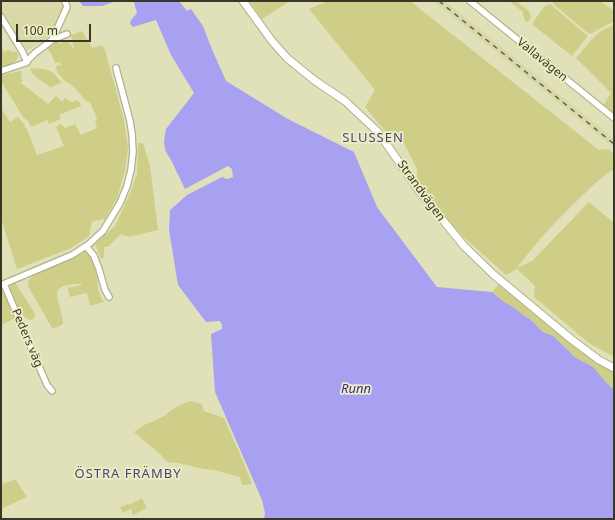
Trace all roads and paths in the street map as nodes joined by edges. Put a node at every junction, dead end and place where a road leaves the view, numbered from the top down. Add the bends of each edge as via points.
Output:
1 (65, 1) edge
2 (243, 1) edge
3 (470, 1) edge
4 (1, 17) edge
5 (67, 34) dead end
6 (52, 40) junction
7 (27, 62) junction
8 (116, 68) dead end
9 (1, 71) edge
10 (614, 118) edge
11 (86, 246) junction
12 (2, 284) edge
13 (109, 297) dead end
14 (614, 368) edge
15 (52, 391) dead end

1 - 6 street via 67,7
2 - 14 street, Strandvägen via 287,58 345,101 378,132 420,192 464,246 494,275 582,348
3 - 10 street, Vallavägen
4 - 7 street
5 - 6 street
6 - 7 street via 34,52
7 - 9 street
8 - 11 street via 130,121 132,170 112,218 103,231
11 - 12 street via 72,255
11 - 13 street via 94,256
12 - 15 street, Peders väg

